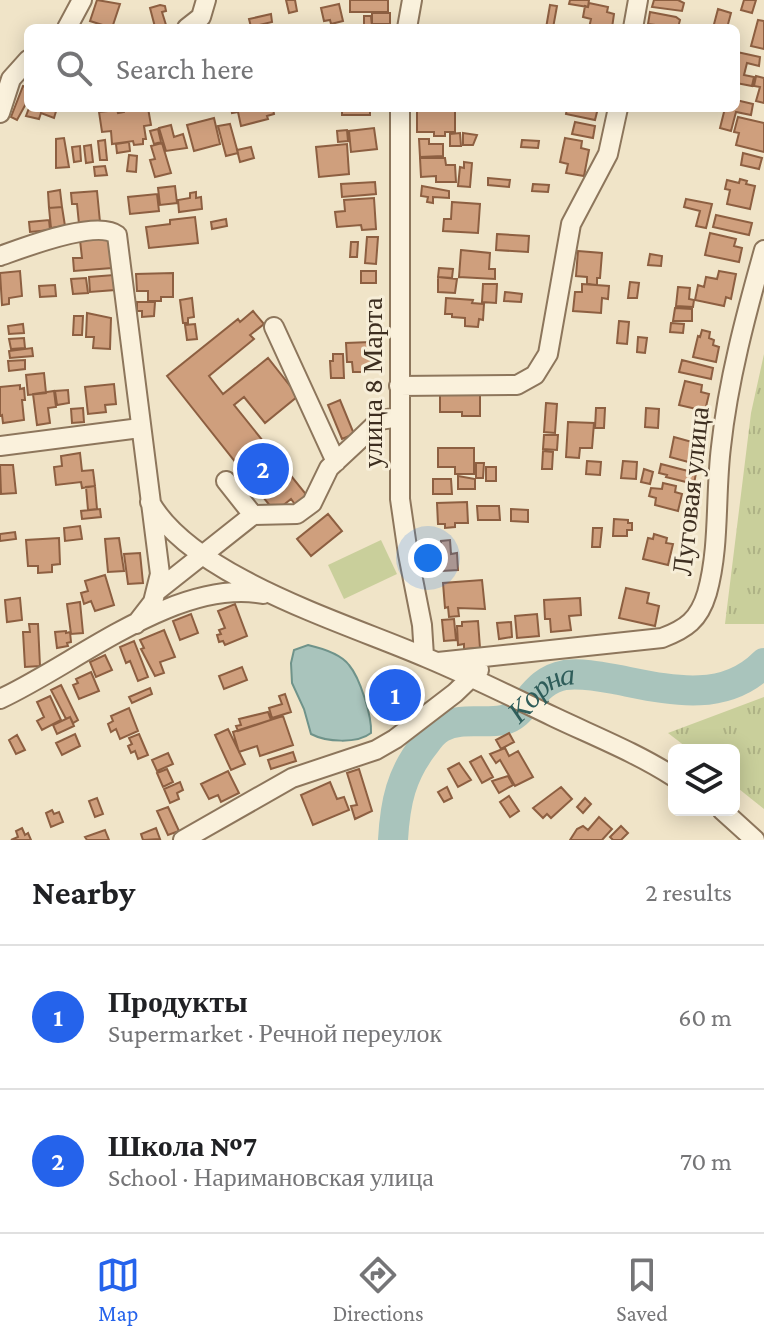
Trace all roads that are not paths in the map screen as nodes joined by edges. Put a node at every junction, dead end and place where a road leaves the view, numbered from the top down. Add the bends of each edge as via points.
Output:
1 (82, 0) edge
2 (206, 0) edge
3 (412, 0) edge
4 (638, 0) edge
5 (69, 24) edge
6 (193, 24) edge
7 (408, 24) edge
8 (634, 24) edge
9 (24, 64) edge
10 (400, 112) edge
11 (617, 112) edge
12 (0, 113) edge
13 (764, 250) edge
14 (0, 256) edge
15 (274, 327) dead end
16 (399, 386) junction
17 (399, 417) junction
18 (140, 428) junction
19 (0, 446) edge
20 (336, 462) junction
21 (226, 481) dead end
22 (150, 502) junction
23 (253, 515) junction
24 (205, 555) junction
25 (157, 591) junction
26 (285, 599) junction
27 (136, 624) junction
28 (492, 655) junction
29 (431, 659) junction
30 (472, 678) junction
31 (0, 699) edge
32 (668, 774) edge
33 (729, 816) edge
34 (183, 840) edge
35 (755, 840) edge

1 - 5 street
2 - 6 street
3 - 7 street
4 - 8 street
9 - 12 street via 11,79
10 - 16 street, улица 8 Марта
11 - 16 street via 608,154 571,224 542,367 517,385
13 - 28 street, Луговая улица via 725,413 711,566 698,615 684,630 662,638
14 - 18 street via 68,234 106,230 117,235
15 - 20 street
16 - 17 street, улица 8 Марта
17 - 20 street via 380,420
17 - 29 street, улица 8 Марта via 400,499
18 - 19 street
18 - 22 street
20 - 23 street via 312,503 297,514
21 - 23 street
22 - 24 street via 166,524
22 - 25 street via 160,574
23 - 24 street
24 - 25 street
24 - 26 street
25 - 27 street
26 - 27 street via 223,592 188,600
26 - 29 street
27 - 31 street
28 - 29 street, Луговая улица
28 - 30 street
29 - 30 street
30 - 32 street
30 - 34 street via 376,750 292,778
33 - 35 street

